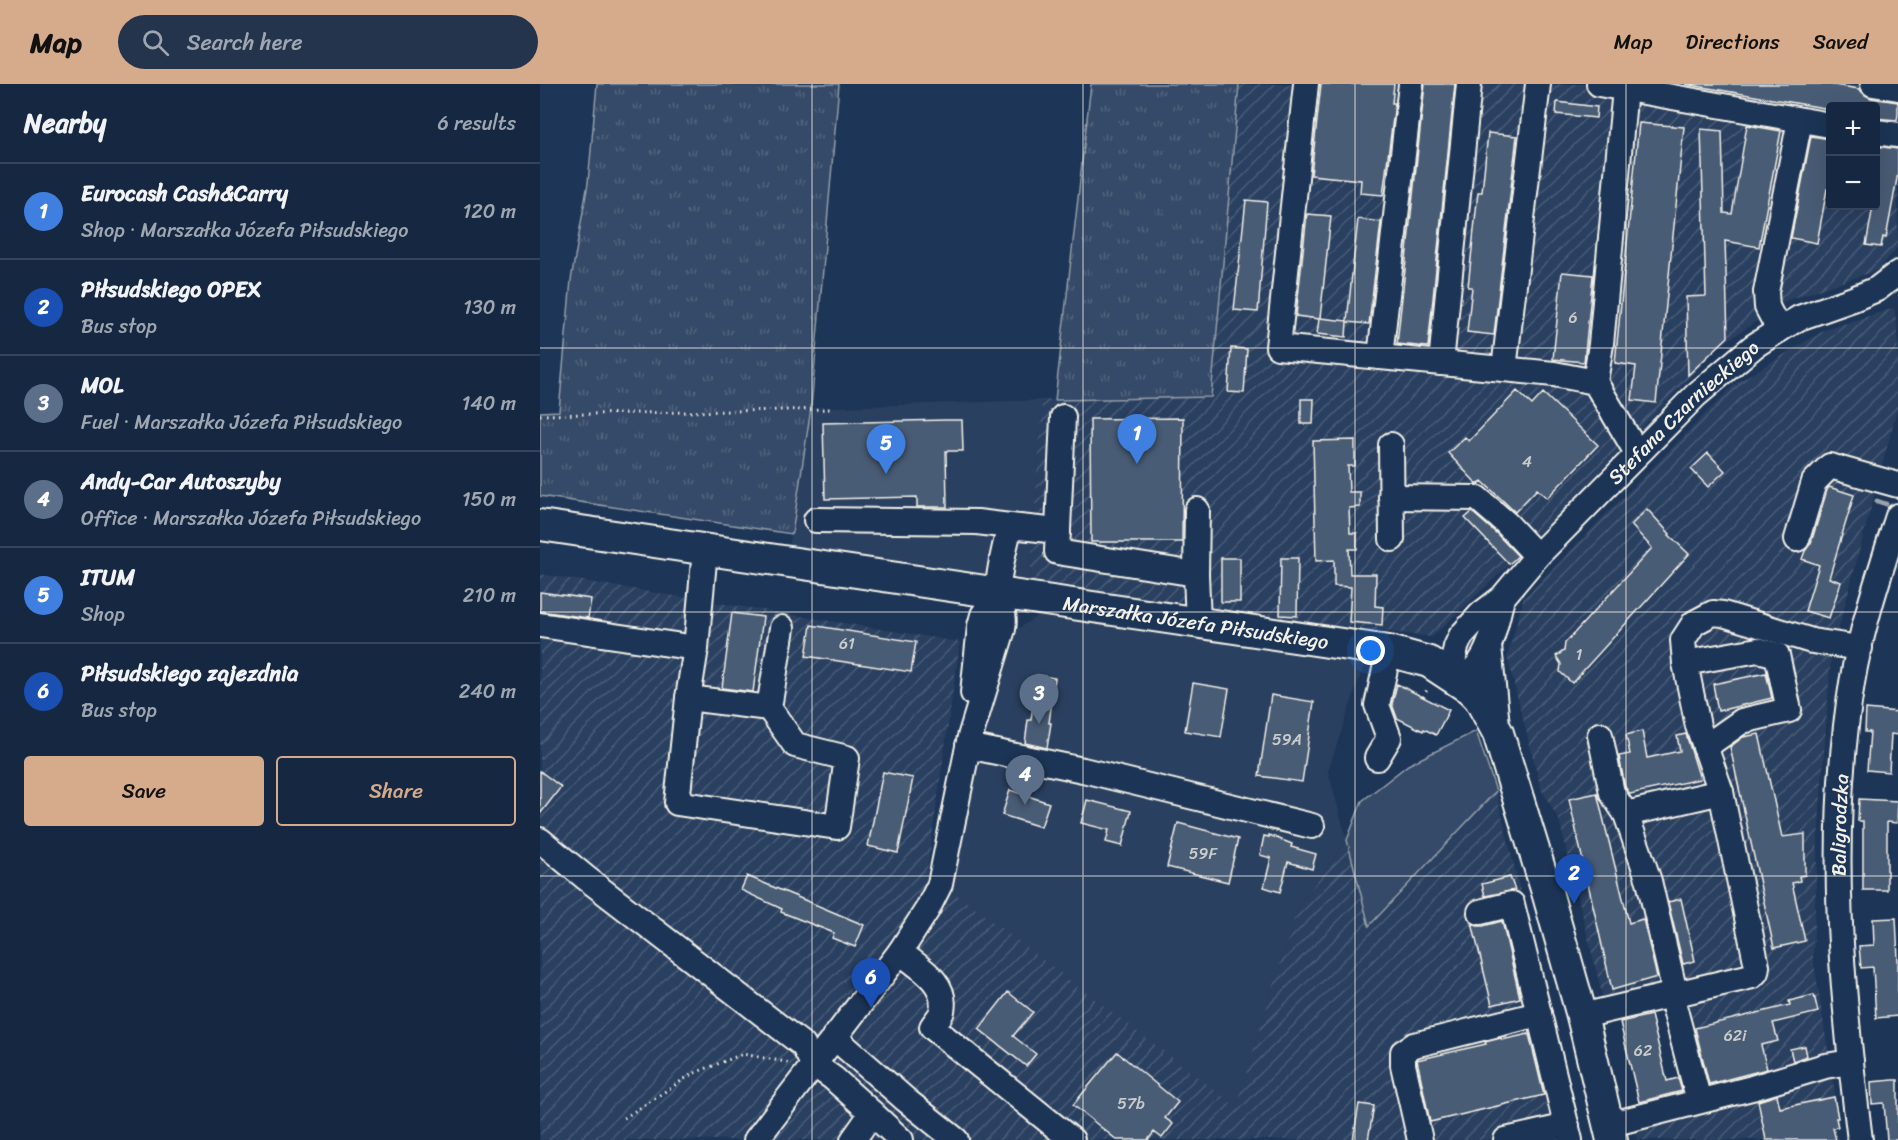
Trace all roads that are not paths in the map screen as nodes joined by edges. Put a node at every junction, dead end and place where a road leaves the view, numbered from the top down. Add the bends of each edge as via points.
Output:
1 (1306, 84) edge
2 (1411, 84) edge
3 (1469, 84) edge
4 (1538, 84) edge
5 (1599, 84) edge
6 (1873, 84) edge
7 (1898, 88) edge
8 (1624, 89) junction
9 (1800, 120) junction
10 (1826, 123) edge
11 (1880, 133) edge
12 (1898, 135) edge
13 (1898, 273) edge
14 (1779, 330) junction
15 (1380, 357) junction
16 (1441, 363) junction
17 (1504, 369) junction
18 (1595, 382) junction
19 (1063, 417) dead end
20 (1391, 445) dead end
21 (1637, 453) junction
22 (1898, 484) edge
23 (1391, 497) junction
24 (1197, 510) dead end
25 (1898, 516) edge
26 (816, 520) dead end
27 (540, 525) edge
28 (1010, 526) junction
29 (1058, 531) junction
30 (1392, 539) dead end
31 (1797, 539) dead end
32 (705, 549) junction
33 (1537, 555) junction
34 (1196, 574) junction
35 (1005, 594) junction
36 (1502, 598) junction
37 (1198, 622) junction
38 (540, 625) edge
39 (782, 627) dead end
40 (1461, 636) junction
41 (1489, 646) junction
42 (696, 648) junction
43 (1860, 648) junction
44 (1402, 654) junction
45 (1685, 663) junction
46 (1454, 677) junction
47 (688, 698) junction
48 (770, 708) junction
49 (1498, 733) junction
50 (1600, 735) dead end
51 (969, 741) junction
52 (1705, 747) junction
53 (1377, 758) dead end
54 (1721, 792) junction
55 (1626, 814) junction
56 (1312, 826) dead end
57 (540, 840) edge
58 (1480, 912) dead end
59 (900, 952) junction
60 (1673, 993) junction
61 (1539, 1014) junction
62 (1582, 1016) junction
63 (834, 1037) junction
64 (1851, 1062) junction
65 (813, 1064) junction
66 (1699, 1101) junction
67 (872, 1113) junction
68 (1610, 1132) edge
69 (1569, 1133) edge
70 (756, 1140) edge
71 (853, 1140) edge
72 (901, 1140) edge
73 (956, 1140) edge
74 (1072, 1140) edge
75 (1420, 1140) edge
76 (1506, 1140) edge
77 (1860, 1140) edge

1 - 15 street via 1278,347
2 - 15 street
3 - 16 street
4 - 17 street
5 - 8 street
6 - 7 street
8 - 9 street
8 - 18 street
9 - 10 street
9 - 14 street via 1766,292 1767,307
11 - 12 street
13 - 14 street, Stefana Czarnieckiego via 1877,289 1799,318
14 - 21 street, Stefana Czarnieckiego via 1725,369
15 - 16 street
16 - 17 street
17 - 18 street
18 - 21 street
19 - 29 street
20 - 23 street
21 - 33 street, Stefana Czarnieckiego
22 - 31 street via 1830,466 1814,482
23 - 30 street
23 - 33 street via 1477,498
24 - 34 street
25 - 43 street, Baligrodzka
26 - 28 street
27 - 32 main road, Marszałka Józefa Piłsudskiego
28 - 29 street
28 - 35 street via 1004,550
29 - 34 street via 1057,552
32 - 35 main road, Marszałka Józefa Piłsudskiego
32 - 42 street
33 - 36 street, Stefana Czarnieckiego
34 - 37 street
35 - 37 main road, Marszałka Józefa Piłsudskiego
35 - 51 street via 983,615 980,626
36 - 40 street, Stefana Czarnieckiego
36 - 41 street, Stefana Czarnieckiego
37 - 44 main road, Marszałka Józefa Piłsudskiego
38 - 42 street
39 - 48 street
40 - 44 street, Stefana Czarnieckiego
40 - 46 street, Stefana Czarnieckiego via 1453,662
41 - 46 street, Stefana Czarnieckiego via 1469,673
41 - 49 street, Stefana Czarnieckiego
42 - 47 street
43 - 45 street via 1812,641 1713,613 1688,631 1683,640
43 - 64 street, Baligrodzka via 1845,730 1838,821 1838,913
44 - 46 main road, Marszałka Józefa Piłsudskiego via 1429,662
44 - 53 street via 1377,705 1389,738
45 - 52 street
45 - 52 street via 1758,650 1777,655 1789,710 1742,721
46 - 49 main road, Marszałka Józefa Piłsudskiego via 1479,699
47 - 48 street
47 - 48 street via 676,803 837,827 847,758 795,745
49 - 62 main road, Marszałka Józefa Piłsudskiego
50 - 55 street via 1612,793
51 - 56 street
51 - 59 street via 940,884
52 - 54 street
54 - 55 street
54 - 60 street via 1756,972
55 - 60 street via 1649,881
57 - 65 street via 803,1045
58 - 61 street via 1512,904
59 - 63 street
59 - 74 street via 937,982 942,1012 932,1027
60 - 62 street
60 - 66 street
61 - 69 street
61 - 75 street via 1414,1045 1403,1052
62 - 68 main road, Marszałka Józefa Piłsudskiego
63 - 65 street
63 - 73 street
64 - 66 street
64 - 77 street, Baligrodzka
65 - 67 street
65 - 70 street
66 - 68 street
67 - 71 street
67 - 72 street
69 - 76 street

